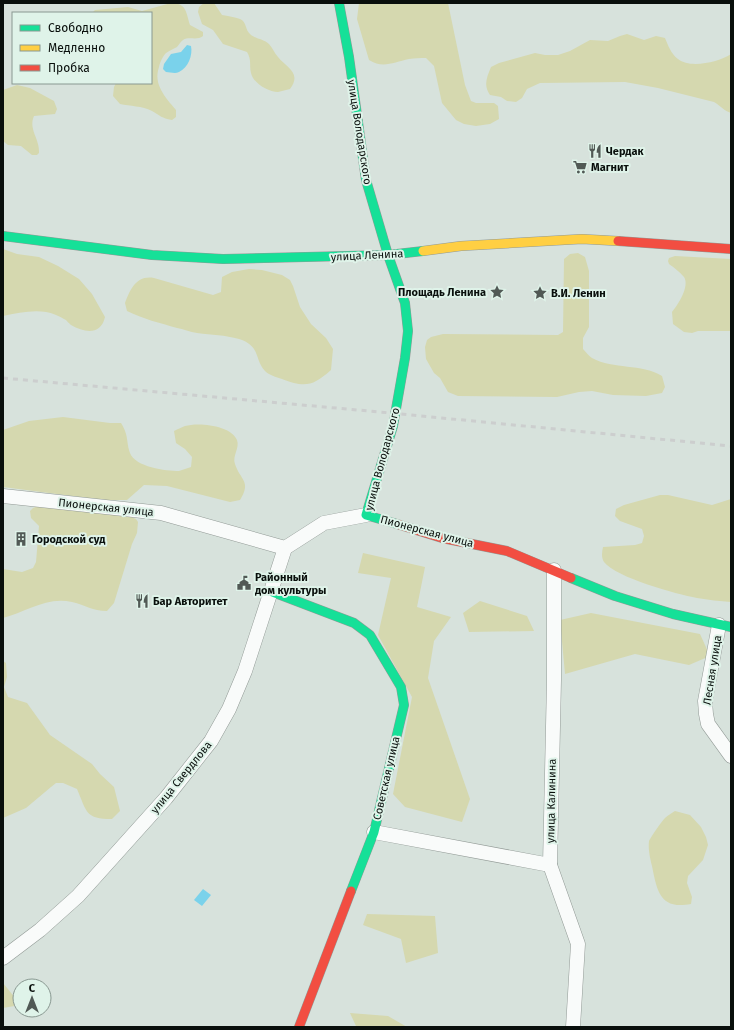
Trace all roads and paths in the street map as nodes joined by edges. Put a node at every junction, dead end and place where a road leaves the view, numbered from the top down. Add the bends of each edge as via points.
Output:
1 (339, 3) edge
2 (3, 236) edge
3 (731, 249) edge
4 (388, 255) junction
5 (3, 496) edge
6 (366, 515) junction
7 (285, 548) junction
8 (554, 570) junction
9 (270, 591) junction
10 (725, 626) edge
11 (731, 756) edge
12 (374, 832) junction
13 (550, 865) junction
14 (3, 958) edge
15 (299, 1027) edge
16 (573, 1027) edge

1 - 4 street, улица Володарского via 366,180
2 - 4 street, улица Ленина via 152,255 207,258
3 - 4 street, улица Ленина via 582,239 461,246
4 - 6 street, улица Володарского via 405,303 408,330 393,426
5 - 7 street, Пионерская улица via 161,513
6 - 7 street, Пионерская улица via 324,523
6 - 8 street, Пионерская улица via 442,538 507,551
7 - 9 street, улица Свердлова
8 - 10 street, Пионерская улица via 615,596 673,614
8 - 13 street, улица Калинина
9 - 12 street, Советская улица via 354,623 370,635 401,687 404,705
9 - 14 street, улица Свердлова via 245,671 229,709 211,741 166,798 78,896
10 - 11 street, Лесная улица via 705,701 708,724
12 - 13 street
12 - 15 street, Советская улица
13 - 16 street, улица Калинина via 578,944

